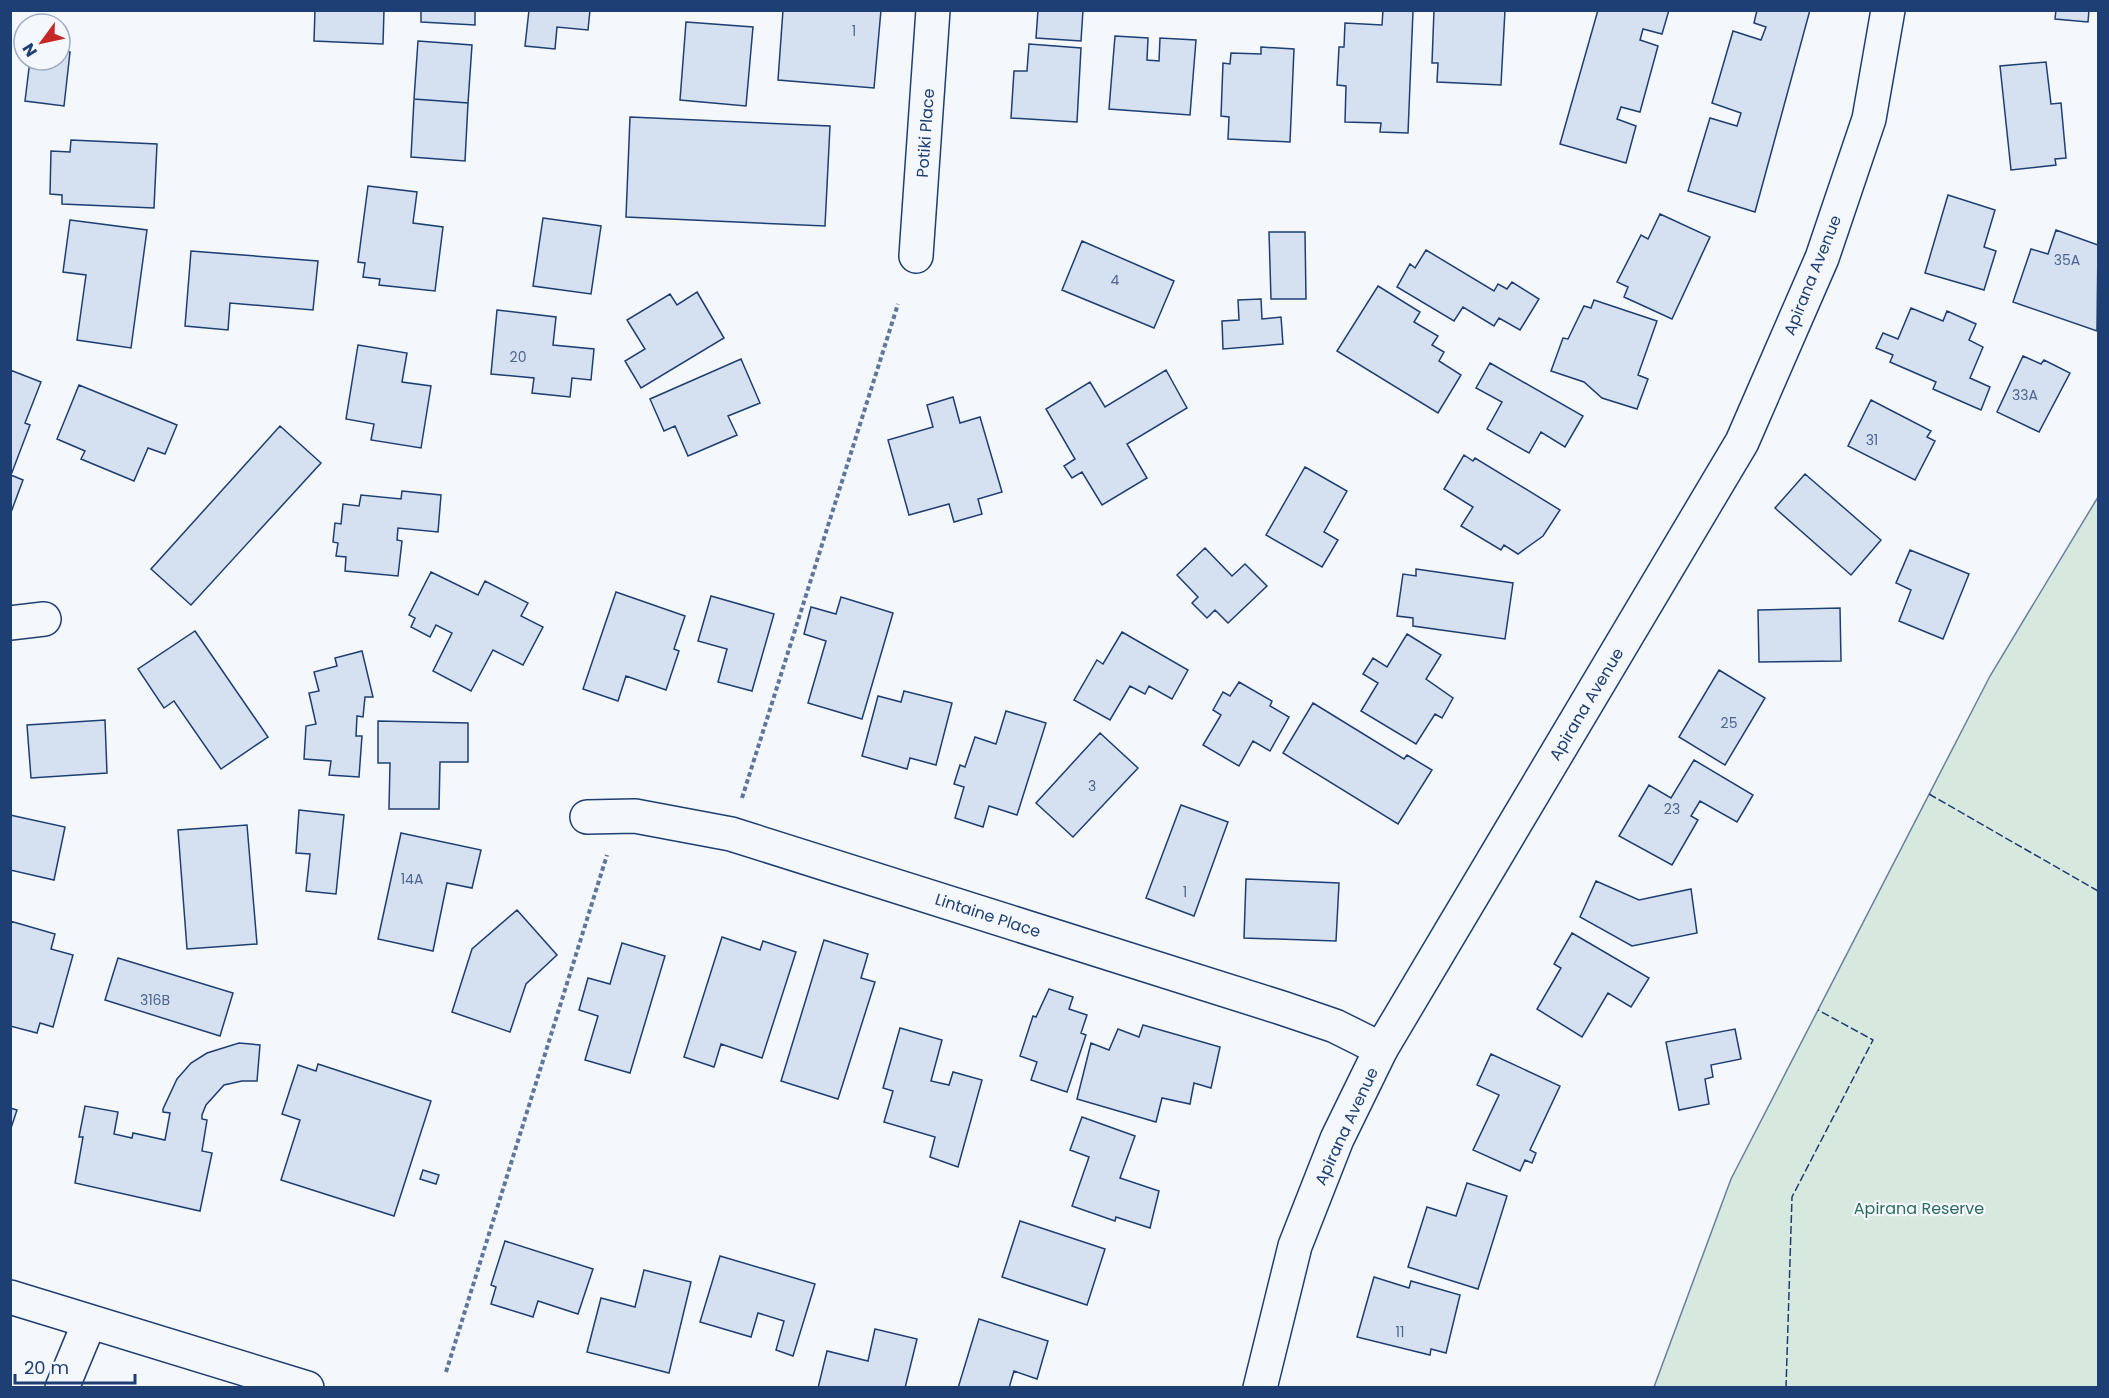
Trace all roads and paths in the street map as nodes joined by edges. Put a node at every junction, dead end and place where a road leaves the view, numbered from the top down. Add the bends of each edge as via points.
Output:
1 (933, 10) edge
2 (1888, 10) edge
3 (916, 256) dead end
4 (898, 304) dead end
5 (45, 619) dead end
6 (10, 623) edge
7 (741, 801) dead end
8 (587, 817) dead end
9 (607, 855) dead end
10 (1382, 1049) junction
11 (10, 1297) edge
12 (89, 1323) junction
13 (446, 1372) dead end
14 (62, 1388) edge
15 (307, 1388) edge
16 (1260, 1388) edge

1 - 3 main road, Potiki Place
2 - 10 main road, Apirana Avenue via 1869,118 1822,258 1742,442
4 - 7 path
5 - 6 main road
8 - 10 main road, Lintaine Place via 635,816 731,834 1282,1008 1335,1026
9 - 13 path
10 - 16 main road, Apirana Avenue via 1337,1139 1295,1246
11 - 12 main road
12 - 14 main road
12 - 15 main road

